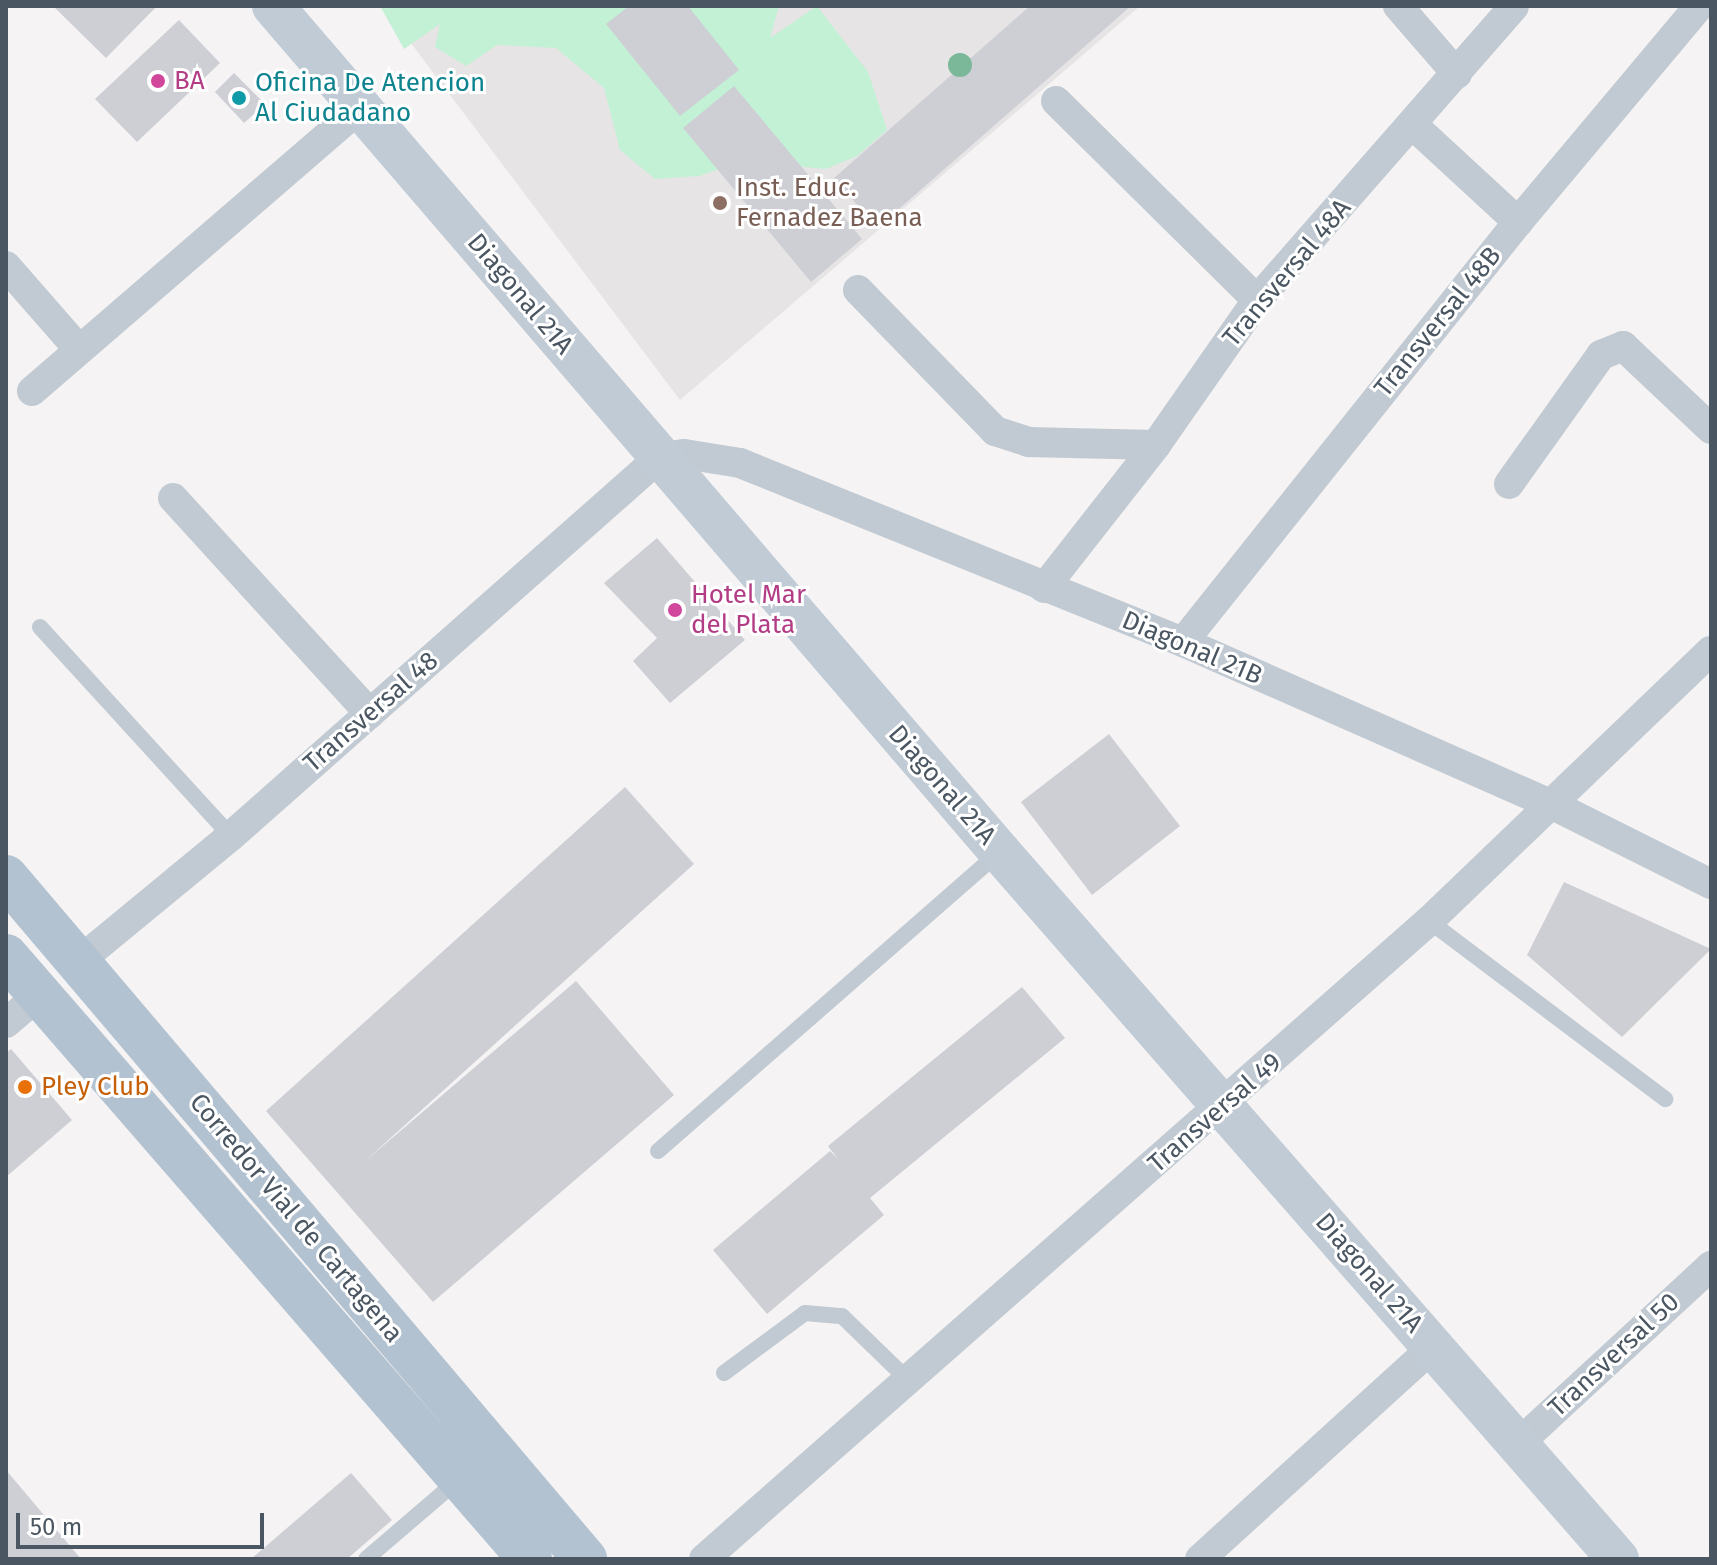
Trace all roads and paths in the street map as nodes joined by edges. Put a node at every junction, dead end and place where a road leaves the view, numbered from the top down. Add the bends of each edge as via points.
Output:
1 (273, 6) edge
2 (1398, 6) edge
3 (1514, 6) edge
4 (1699, 6) edge
5 (1457, 74) junction
6 (1056, 101) dead end
7 (361, 107) junction
8 (1414, 126) junction
9 (1518, 222) junction
10 (6, 266) edge
11 (858, 290) dead end
12 (1257, 300) junction
13 (77, 347) junction
14 (32, 391) dead end
15 (1711, 429) edge
16 (1156, 445) junction
17 (660, 457) junction
18 (1509, 484) dead end
19 (173, 498) dead end
20 (1044, 588) junction
21 (40, 627) dead end
22 (1183, 642) junction
23 (1711, 651) edge
24 (370, 714) junction
25 (1551, 804) junction
26 (231, 836) junction
27 (1000, 852) junction
28 (6, 877) edge
29 (1711, 884) edge
30 (1429, 921) junction
31 (6, 956) edge
32 (78, 962) junction
33 (39, 995) junction
34 (6, 1023) edge
35 (1665, 1099) dead end
36 (1223, 1107) junction
37 (658, 1151) dead end
38 (1711, 1266) edge
39 (1433, 1347) junction
40 (724, 1373) dead end
41 (908, 1380) junction
42 (1518, 1444) junction
43 (462, 1477) junction
44 (366, 1559) edge
45 (530, 1559) edge
46 (585, 1559) edge
47 (704, 1559) edge
48 (1200, 1559) edge
49 (1618, 1559) edge

1 - 7 street, Diagonal 21A
2 - 5 street
3 - 5 street, Transversal 48A
4 - 9 street, Transversal 48B
5 - 8 street, Transversal 48A
6 - 12 street
7 - 13 street
7 - 17 street, Diagonal 21A
8 - 9 street
8 - 12 street, Transversal 48A
9 - 22 street, Transversal 48B
10 - 13 street
11 - 16 street via 995,431 1028,442
12 - 16 street, Transversal 48A
13 - 14 street
15 - 18 street via 1623,346 1601,355
16 - 20 street, Transversal 48A
17 - 20 street, Diagonal 21B via 716,455 740,463
17 - 24 street, Transversal 48
17 - 27 street, Diagonal 21A
19 - 24 street
20 - 22 street, Diagonal 21B
21 - 26 lane
22 - 25 street, Diagonal 21B
23 - 25 street, Transversal 49
24 - 26 street, Transversal 48
25 - 29 street, Diagonal 21B
25 - 30 street, Transversal 49
26 - 32 street, Transversal 48
27 - 36 street, Diagonal 21A
27 - 37 lane
28 - 32 main road, Corredor Vial de Cartagena
30 - 35 lane
30 - 36 street, Transversal 49
31 - 33 main road, Corredor Vial de Cartagena
32 - 46 main road, Corredor Vial de Cartagena
33 - 34 street
33 - 43 main road, Corredor Vial de Cartagena
36 - 39 street, Diagonal 21A
36 - 41 street, Transversal 49
38 - 42 street, Transversal 50
39 - 42 street, Diagonal 21A
39 - 48 street
40 - 41 lane via 805,1313 842,1316
41 - 47 street, Transversal 49
42 - 49 street, Diagonal 21A
43 - 44 lane
43 - 45 main road, Corredor Vial de Cartagena

